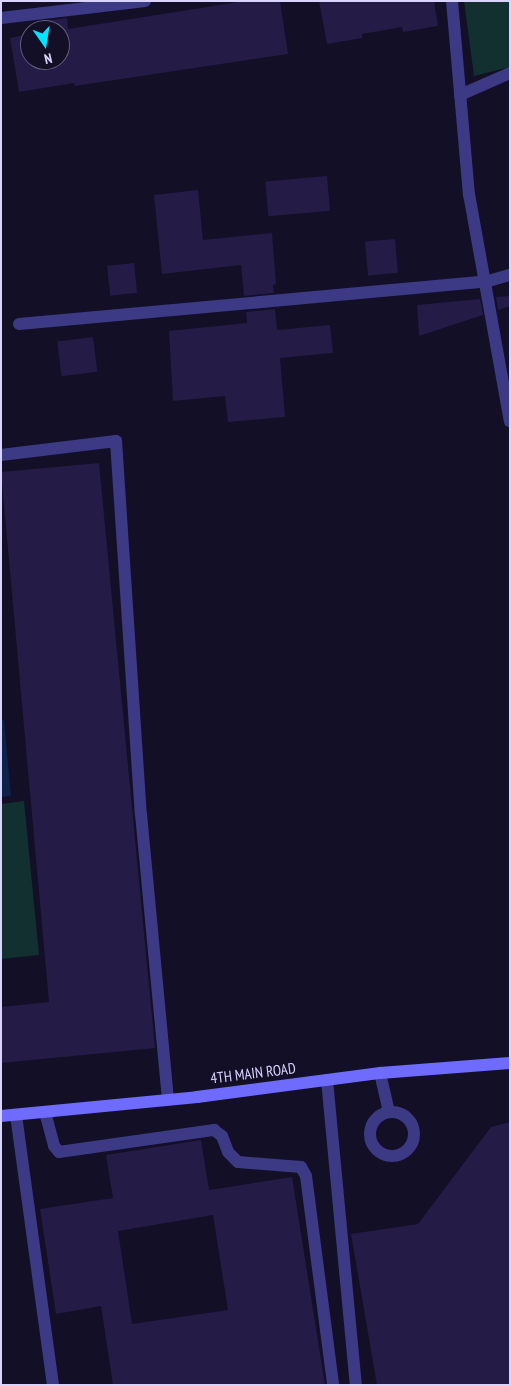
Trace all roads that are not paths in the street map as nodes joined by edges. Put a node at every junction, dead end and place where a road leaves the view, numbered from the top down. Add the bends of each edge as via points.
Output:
1 (145, 1) edge
2 (452, 1) edge
3 (1, 18) edge
4 (510, 73) edge
5 (460, 96) junction
6 (510, 275) edge
7 (485, 282) junction
8 (19, 324) dead end
9 (510, 421) edge
10 (1, 455) edge
11 (510, 1063) edge
12 (380, 1073) junction
13 (327, 1080) junction
14 (168, 1100) junction
15 (45, 1112) junction
16 (389, 1112) dead end
17 (16, 1115) junction
18 (1, 1116) edge
19 (53, 1385) edge
20 (333, 1385) edge
21 (356, 1385) edge

1 - 3 street
2 - 5 street
4 - 5 street
5 - 7 street via 469,194
6 - 7 street
7 - 8 street
7 - 9 street
10 - 14 street via 116,441 141,814
11 - 12 street, 4TH MAIN ROAD
12 - 13 street, 4TH MAIN ROAD
12 - 16 street
13 - 14 street, 4TH MAIN ROAD
13 - 21 street
14 - 15 street, 4TH MAIN ROAD
15 - 17 street, 4TH MAIN ROAD
15 - 20 street via 54,1146 59,1152 214,1130 238,1162 301,1166 306,1176
17 - 18 street, 4TH MAIN ROAD
17 - 19 street

